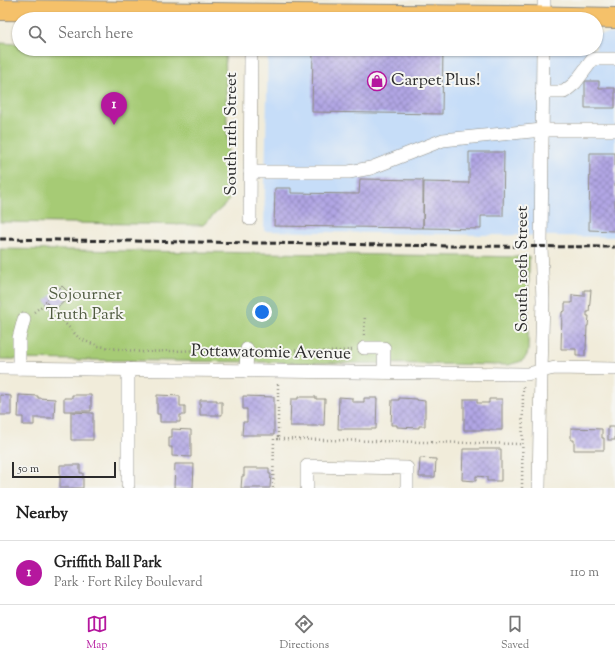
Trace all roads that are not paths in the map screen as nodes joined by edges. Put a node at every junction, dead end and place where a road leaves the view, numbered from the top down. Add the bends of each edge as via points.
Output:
1 (0, 10) edge
2 (84, 12) edge
3 (603, 17) edge
4 (615, 18) edge
5 (251, 56) edge
6 (543, 56) edge
7 (615, 59) edge
8 (542, 92) junction
9 (542, 130) junction
10 (615, 130) edge
11 (250, 172) junction
12 (250, 219) dead end
13 (24, 319) road end
14 (364, 348) road end
15 (248, 349) road end
16 (0, 368) edge
17 (19, 368) junction
18 (615, 368) edge
19 (128, 369) junction
20 (246, 371) junction
21 (541, 371) junction
22 (384, 372) junction
23 (128, 485) dead end
24 (307, 488) edge
25 (407, 488) edge
26 (539, 488) edge

1 - 2 highway
3 - 4 highway
5 - 11 street, South 11th Street
6 - 8 street, South 10th Street
7 - 8 street via 593,59 575,83 564,92
8 - 9 street, South 10th Street
9 - 10 street
9 - 11 street via 443,140 371,168 349,172
9 - 21 street, South 10th Street
11 - 12 street, South 11th Street
13 - 17 street via 19,338
14 - 22 street via 384,348
15 - 20 street
16 - 17 street, Pottawatomie Avenue
17 - 19 street, Pottawatomie Avenue
18 - 21 street, Pottawatomie Avenue via 555,368
19 - 20 street, Pottawatomie Avenue
19 - 23 street
20 - 22 street, Pottawatomie Avenue
21 - 22 street, Pottawatomie Avenue via 523,374
21 - 26 street, South 10th Street
24 - 25 street via 307,466 407,468

